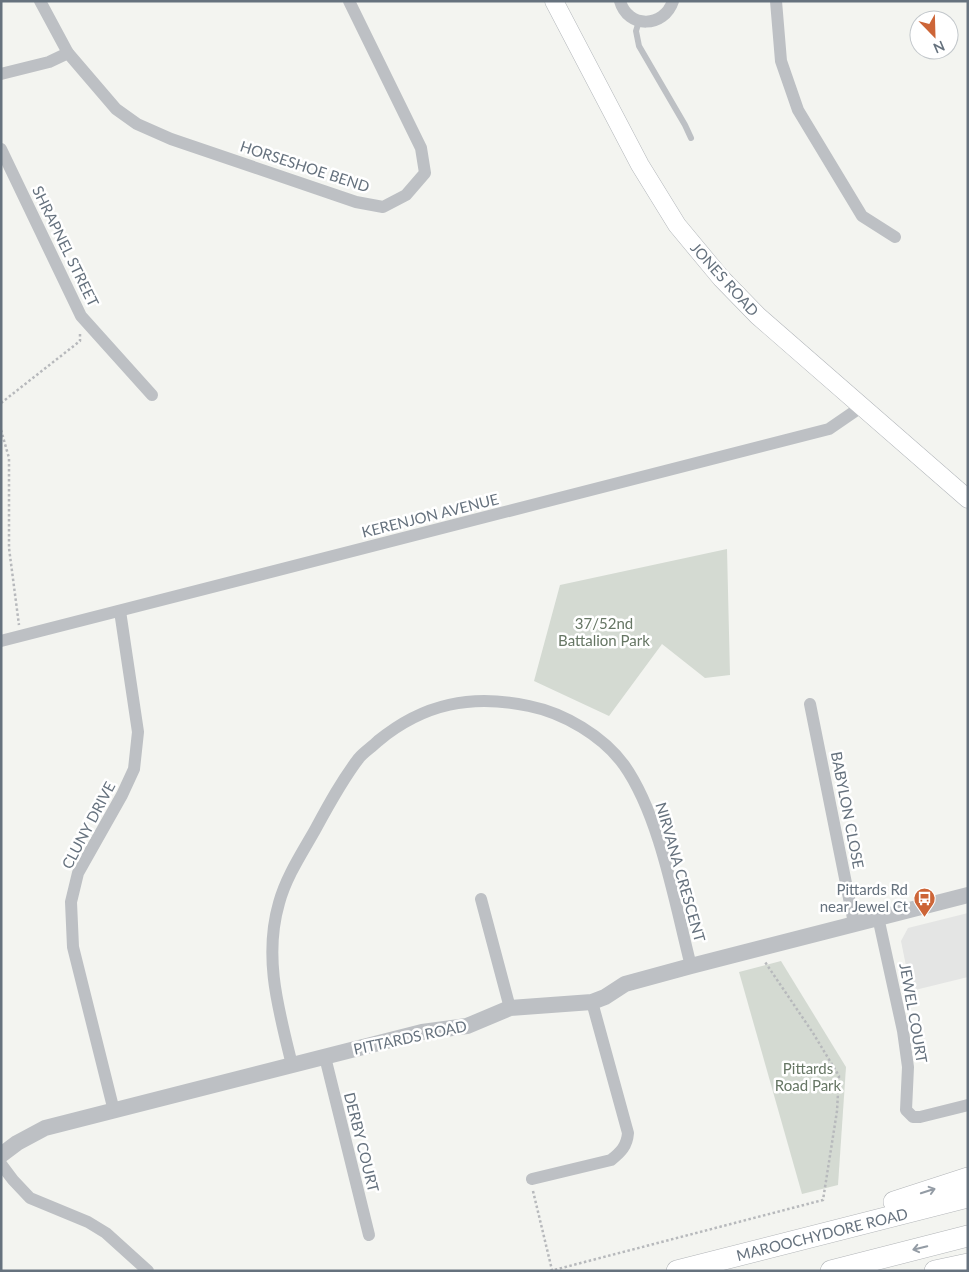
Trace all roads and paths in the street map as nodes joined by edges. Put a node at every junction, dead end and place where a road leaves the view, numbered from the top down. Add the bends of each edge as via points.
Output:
1 (40, 1) edge
2 (348, 1) edge
3 (554, 1) edge
4 (620, 1) edge
5 (673, 1) edge
6 (776, 1) edge
7 (639, 21) junction
8 (68, 53) junction
9 (1, 74) edge
10 (691, 138) dead end
11 (2, 153) edge
12 (895, 237) dead end
13 (81, 316) junction
14 (152, 395) dead end
15 (1, 403) edge
16 (861, 407) junction
17 (1, 430) edge
18 (968, 500) edge
19 (120, 611) junction
20 (20, 636) junction
21 (1, 641) edge
22 (810, 704) dead end
23 (968, 895) edge
24 (481, 899) dead end
25 (878, 917) junction
26 (854, 923) junction
27 (765, 962) dead end
28 (691, 966) junction
29 (592, 1002) junction
30 (510, 1008) junction
31 (325, 1056) junction
32 (292, 1066) junction
33 (968, 1105) edge
34 (114, 1110) junction
35 (1, 1156) edge
36 (1, 1164) edge
37 (968, 1178) edge
38 (532, 1179) joint
39 (968, 1197) edge
40 (853, 1226) junction
41 (369, 1234) dead end
42 (968, 1236) edge
43 (968, 1264) edge
44 (551, 1270) edge
45 (148, 1271) edge
46 (677, 1271) edge
47 (831, 1271) edge
48 (935, 1271) edge

1 - 8 street, HORSESHOE BEND
2 - 8 street, HORSESHOE BEND via 421,148 425,173 406,195 383,207 356,202 171,139 137,124 116,108
3 - 16 main road, JONES ROAD via 640,165 677,225 758,316
4 - 7 street via 626,15
5 - 7 street via 661,18
6 - 12 street via 781,61 798,110 862,216
7 - 10 lane via 636,31 639,46
8 - 9 street via 49,62
11 - 13 street, SHRAPNEL STREET
13 - 14 street, SHRAPNEL STREET
13 - 15 path via 80,341
16 - 18 main road, JONES ROAD
16 - 19 street, KERENJON AVENUE via 829,429
17 - 20 path via 9,458 9,548
19 - 20 street, KERENJON AVENUE
19 - 34 street, CLUNY DRIVE via 138,732 134,769 78,873 71,902 73,947
20 - 21 street, KERENJON AVENUE
22 - 26 street, BABYLON CLOSE
23 - 25 street, PITTARDS ROAD
24 - 30 street
25 - 26 street, PITTARDS ROAD
25 - 33 street, JEWEL COURT via 904,1031 908,1067 906,1110 913,1117 920,1117
26 - 28 street, PITTARDS ROAD
27 - 44 path via 839,1076 824,1200
28 - 29 street, PITTARDS ROAD via 625,984
28 - 32 street, NIRVANA CRESCENT via 653,822 623,764 582,727 542,708 499,700 459,702 426,712 391,730 360,757 295,866 279,902 272,941 272,978
29 - 30 street, PITTARDS ROAD
29 - 38 street via 628,1133 627,1141 622,1152 611,1160
30 - 31 street, PITTARDS ROAD via 468,1026 422,1032
31 - 32 street, PITTARDS ROAD
31 - 41 street, DERBY COURT
32 - 34 street, PITTARDS ROAD
34 - 35 street, PITTARDS ROAD via 45,1128
36 - 45 street via 30,1198 67,1211 106,1233
40 -> 37 highway via 873,1209
38 - 44 path
39 - 40 highway, MAROOCHYDORE ROAD
40 - 46 highway, MAROOCHYDORE ROAD
42 -> 47 highway
43 - 48 highway

